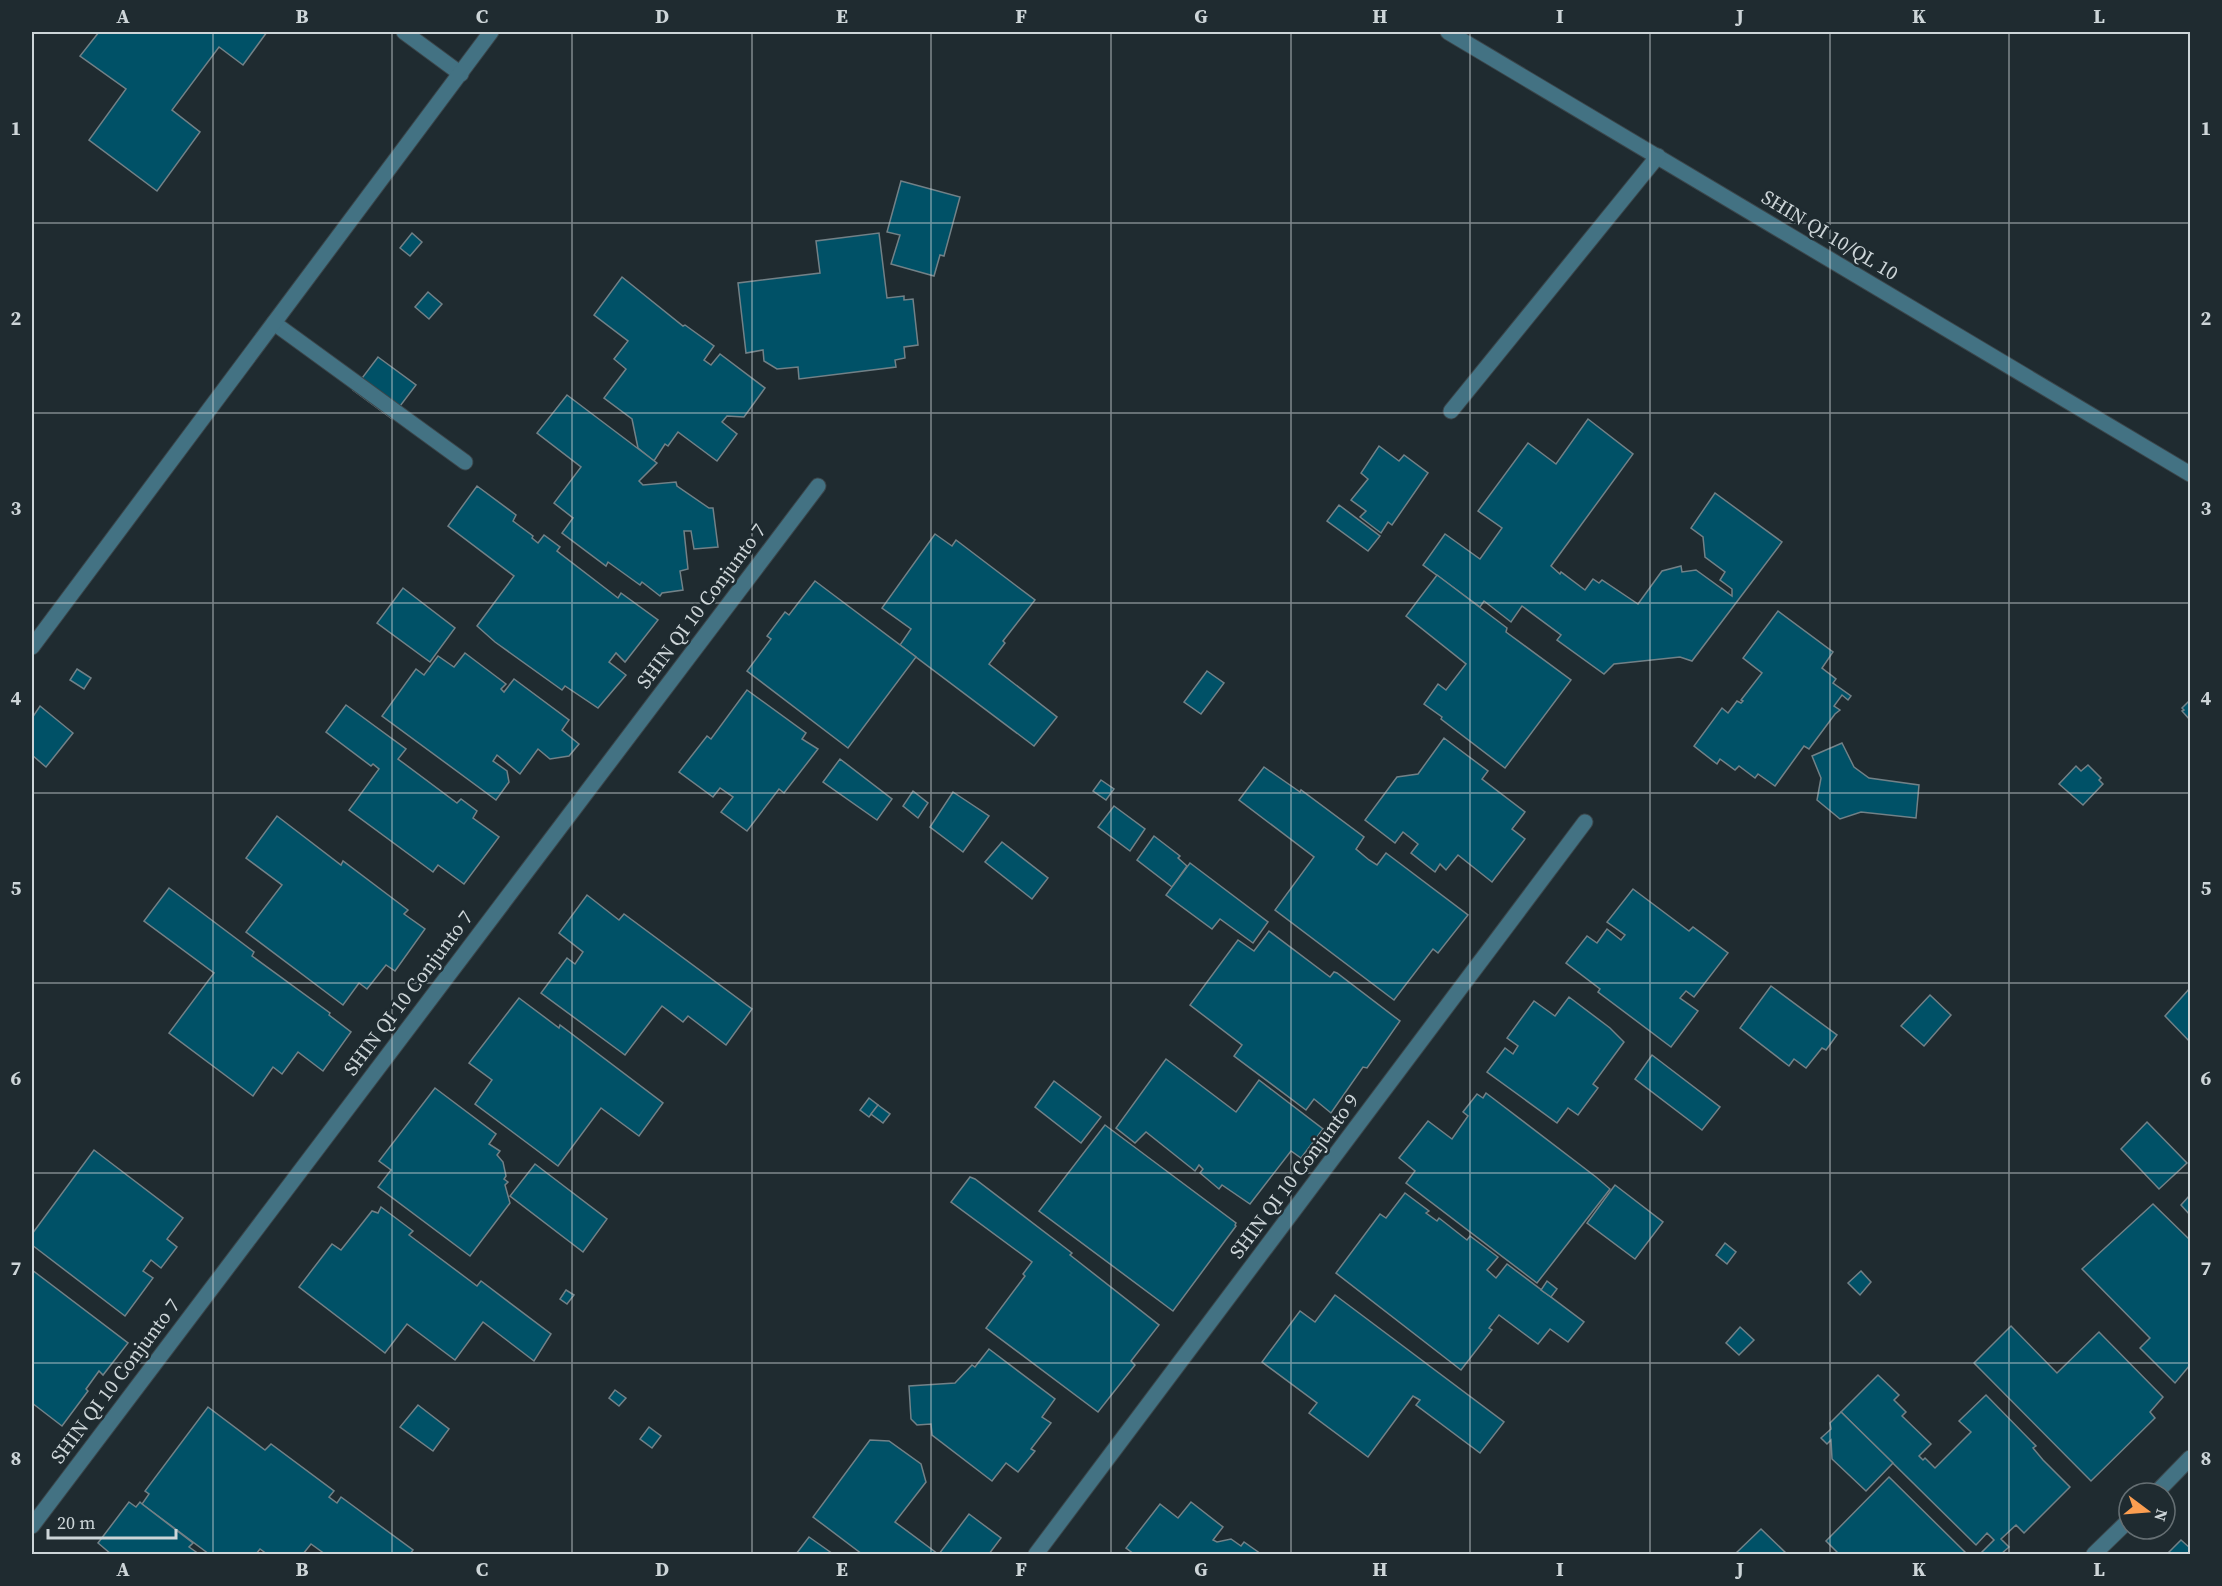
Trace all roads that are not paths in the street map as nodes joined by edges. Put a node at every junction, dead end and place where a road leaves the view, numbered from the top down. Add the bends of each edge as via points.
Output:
1 (404, 32) edge
2 (491, 32) edge
3 (1448, 32) edge
4 (461, 74) junction
5 (1658, 156) junction
6 (274, 323) junction
7 (1451, 411) dead end
8 (465, 462) dead end
9 (2190, 474) edge
10 (818, 486) dead end
11 (32, 647) edge
12 (1585, 822) dead end
13 (2190, 1458) edge
14 (2168, 1481) edge
15 (32, 1526) edge
16 (2117, 1532) edge
17 (1036, 1554) edge
18 (2094, 1554) edge

1 - 4 street
2 - 4 street
3 - 5 street, SHIN QI 10/QL 10
4 - 6 street
5 - 7 street
5 - 9 street, SHIN QI 10/QL 10
6 - 8 street
6 - 11 street
10 - 15 street, SHIN QI 10 Conjunto 7
12 - 17 street, SHIN QI 10 Conjunto 9
13 - 14 street
16 - 18 street

